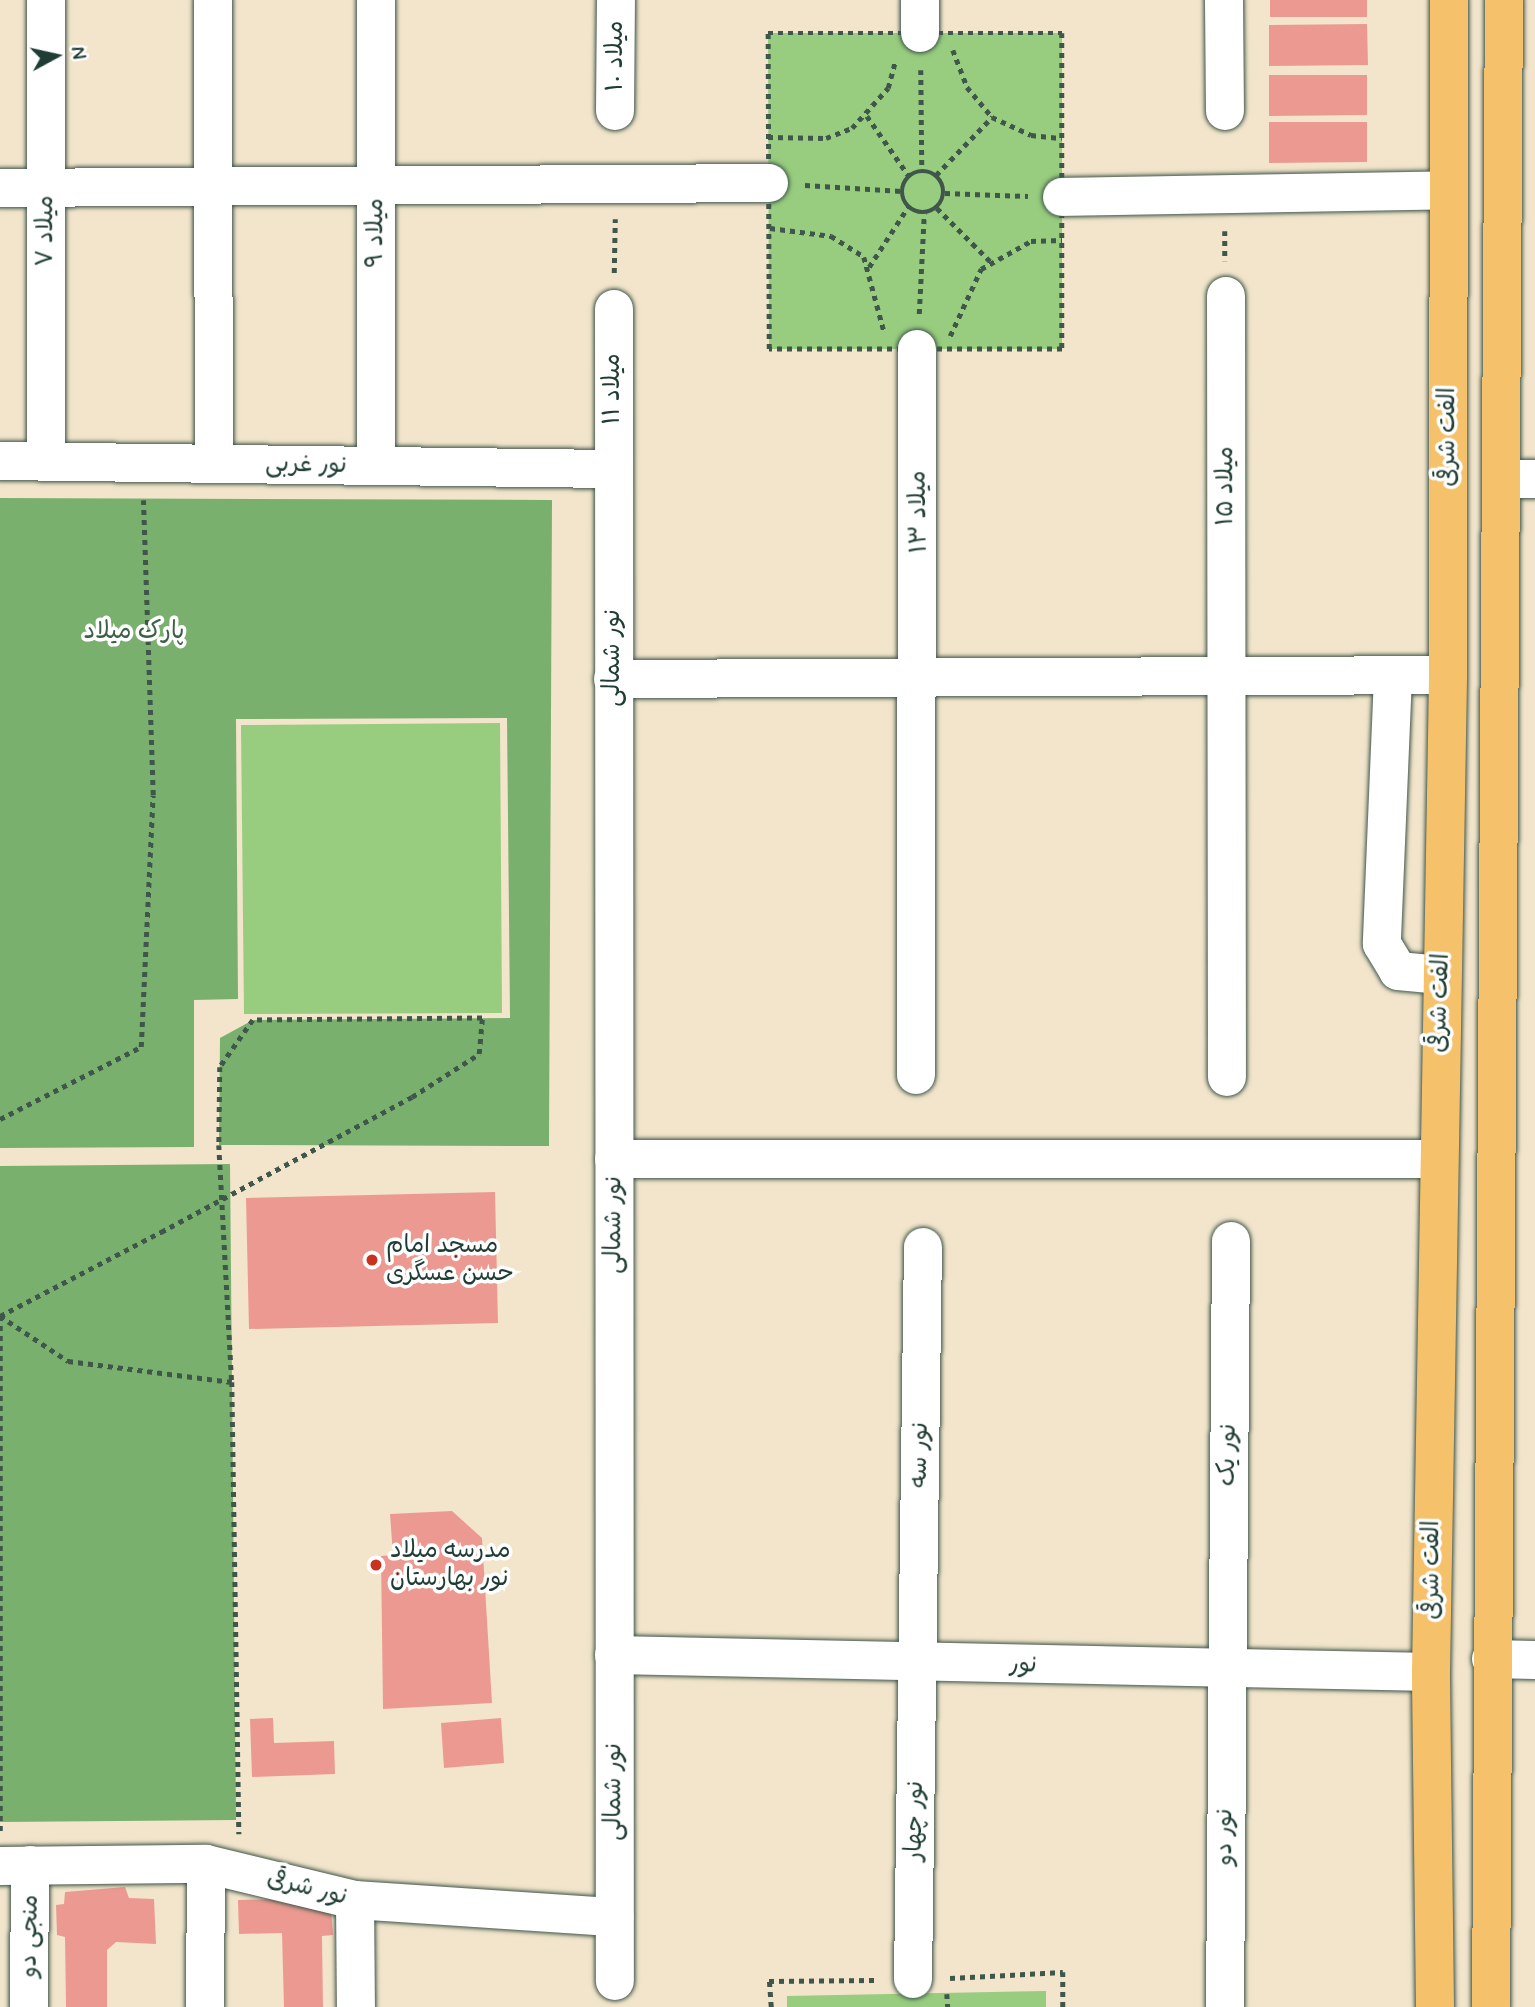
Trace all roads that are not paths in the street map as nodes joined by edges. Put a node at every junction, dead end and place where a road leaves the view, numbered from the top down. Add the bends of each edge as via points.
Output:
1 (46, 0) edge
2 (213, 0) edge
3 (376, 0) edge
4 (616, 0) edge
5 (1224, 0) edge
6 (1449, 0) edge
7 (1504, 0) edge
8 (615, 111) dead end
9 (1224, 111) dead end
10 (782, 184) road end
11 (376, 186) junction
12 (214, 187) junction
13 (0, 188) edge
14 (46, 188) junction
15 (1448, 190) junction
16 (1047, 197) road end
17 (1226, 296) dead end
18 (614, 309) dead end
19 (917, 341) road end
20 (0, 461) edge
21 (46, 462) junction
22 (214, 464) junction
23 (376, 466) junction
24 (613, 469) junction
25 (1519, 479) edge
26 (1227, 675) junction
27 (921, 676) junction
28 (1392, 676) junction
29 (1448, 676) junction
30 (613, 678) junction
31 (1441, 975) junction
32 (916, 1075) dead end
33 (1227, 1077) dead end
34 (614, 1159) junction
35 (1436, 1159) junction
36 (1231, 1241) dead end
37 (923, 1247) dead end
38 (614, 1655) junction
39 (1491, 1659) junction
40 (1535, 1660) edge
41 (917, 1663) junction
42 (1226, 1668) junction
43 (1431, 1672) junction
44 (223, 1857) junction
45 (15, 1865) edge
46 (355, 1900) junction
47 (614, 1917) junction
48 (615, 1981) dead end
49 (930, 1986) road end
50 (29, 2007) edge
51 (205, 2007) edge
52 (356, 2007) edge
53 (1225, 2007) edge
54 (1435, 2007) edge
55 (1491, 2007) edge

1 - 14 street, میلاد ۷
2 - 12 street
3 - 11 street, میلاد ۹
4 - 8 street, میلاد ۱۰
5 - 9 street
6 - 15 main road, الفت شرقی
7 - 25 main road
10 - 11 street
11 - 12 street
11 - 23 street, میلاد ۹
12 - 14 street
12 - 22 street
13 - 14 street
14 - 21 street, میلاد ۷
15 - 16 street
15 - 29 main road, الفت شرقی
17 - 26 street, میلاد ۱۵
18 - 24 street, میلاد ۱۱
19 - 27 street, میلاد ۱۳
20 - 21 street, نور غربی
21 - 22 street, نور غربی
22 - 23 street, نور غربی
23 - 24 street, نور غربی
24 - 30 street, نور شمالی
25 - 39 main road
26 - 27 street
26 - 28 street
26 - 33 street, میلاد ۱۵
27 - 30 street
27 - 32 street, میلاد ۱۳
28 - 29 street
28 - 31 street via 1382,944 1398,971
29 - 31 main road, الفت شرقی
30 - 34 street, نور شمالی
31 - 35 main road, الفت شرقی
34 - 35 street
34 - 38 street, نور شمالی
35 - 43 main road, الفت شرقی
36 - 42 street, نور یک
37 - 41 street, نور سه
38 - 41 street, نور
38 - 47 street, نور شمالی
39 - 40 street
39 - 55 main road
41 - 42 street, نور
41 - 49 street, نور چهار
42 - 43 street, نور
42 - 53 street, نور دو
43 - 54 main road, الفت شرقی
44 - 45 street, نور شرقی
44 - 46 street, نور شرقی
44 - 51 street
45 - 50 street, منجی دو
46 - 47 street, نور شرقی
46 - 52 street
47 - 48 street, نور شمالی

